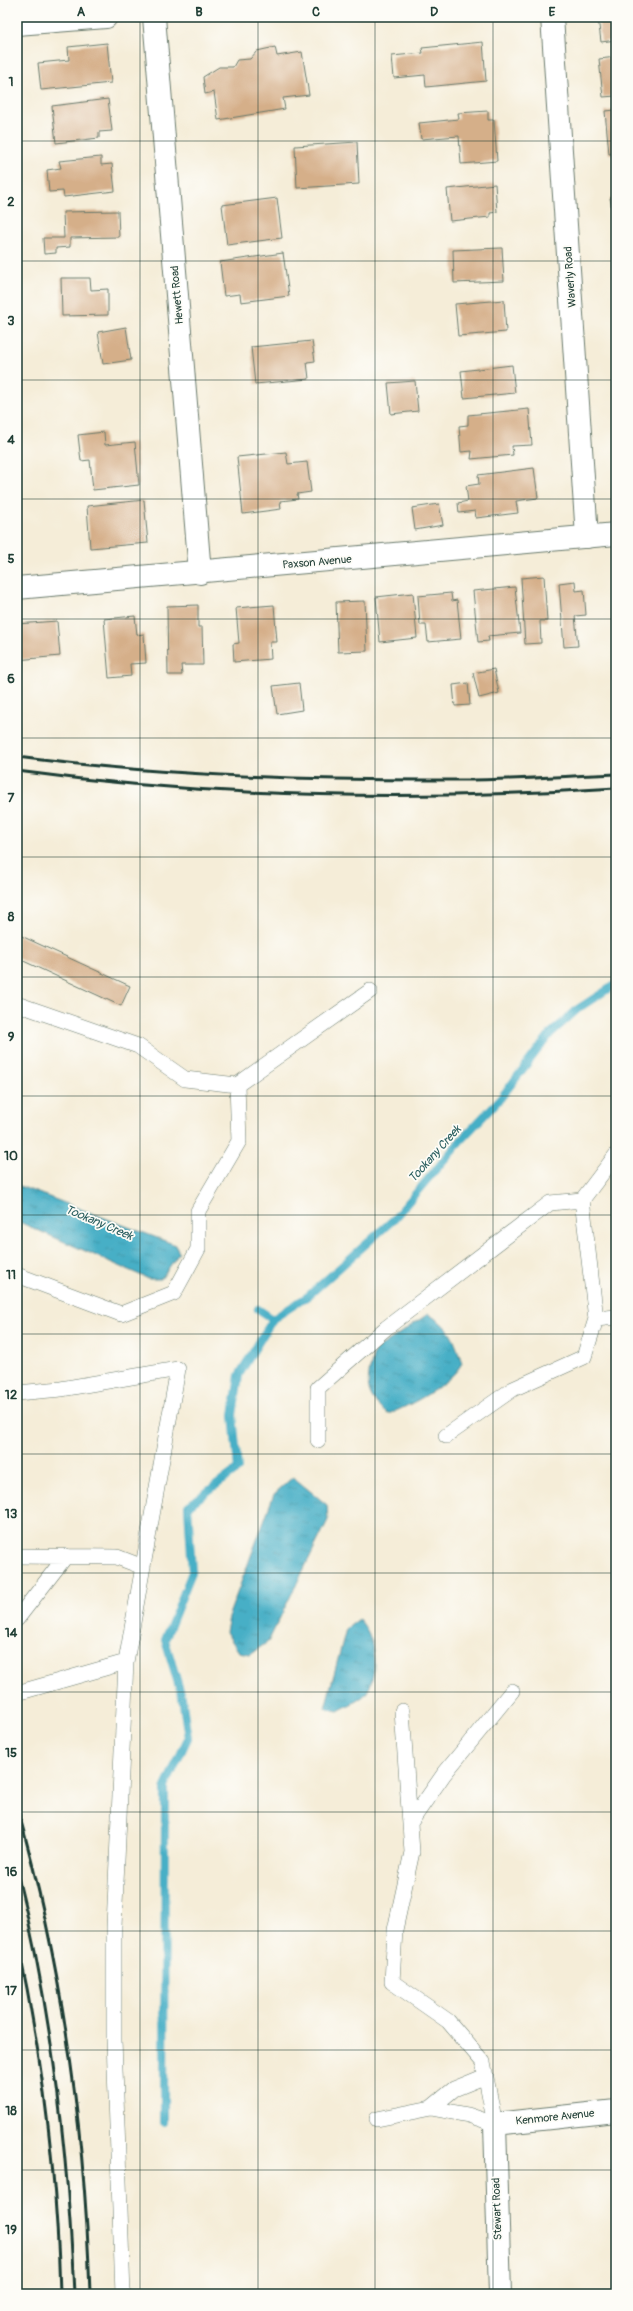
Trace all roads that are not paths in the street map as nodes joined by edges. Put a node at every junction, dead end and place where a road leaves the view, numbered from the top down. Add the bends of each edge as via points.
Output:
1 (106, 17) edge
2 (154, 17) edge
3 (552, 17) edge
4 (17, 24) edge
5 (616, 534) edge
6 (587, 537) junction
7 (200, 573) junction
8 (17, 588) edge
9 (370, 991) dead end
10 (17, 1004) edge
11 (237, 1085) junction
12 (616, 1155) edge
13 (582, 1200) junction
14 (17, 1275) edge
15 (616, 1317) edge
16 (596, 1319) junction
17 (17, 1393) edge
18 (446, 1436) dead end
19 (318, 1440) dead end
20 (17, 1556) edge
21 (66, 1556) junction
22 (143, 1567) junction
23 (17, 1618) edge
24 (126, 1662) junction
25 (512, 1691) dead end
26 (17, 1692) edge
27 (402, 1711) dead end
28 (410, 1823) junction
29 (486, 2076) junction
30 (430, 2108) junction
31 (616, 2111) edge
32 (377, 2120) dead end
33 (495, 2124) junction
34 (123, 2294) edge
35 (500, 2294) edge

1 - 4 street
2 - 7 street, Hewett Road
3 - 6 street, Waverly Road
5 - 6 street, Paxson Avenue
6 - 7 street, Paxson Avenue
7 - 8 street, Paxson Avenue
9 - 11 lane
10 - 11 lane via 138,1046 185,1080
11 - 14 lane via 239,1141 198,1211 198,1249 174,1294 121,1314
12 - 13 lane
13 - 16 lane
13 - 19 lane via 550,1203 386,1328 318,1388
15 - 16 lane
16 - 18 lane via 584,1357 513,1389
17 - 22 lane via 61,1389 178,1370
20 - 21 lane
21 - 22 lane via 117,1557
21 - 23 lane
22 - 24 lane
24 - 26 lane
24 - 34 lane via 114,1927 114,2040
25 - 28 lane via 444,1774
27 - 28 lane
28 - 29 lane via 412,1852 395,1930 392,1982 448,2021 483,2062
29 - 30 lane via 454,2089
29 - 33 lane
30 - 32 lane
30 - 33 lane via 468,2115
31 - 33 street, Kenmore Avenue
33 - 35 street, Stewart Road

